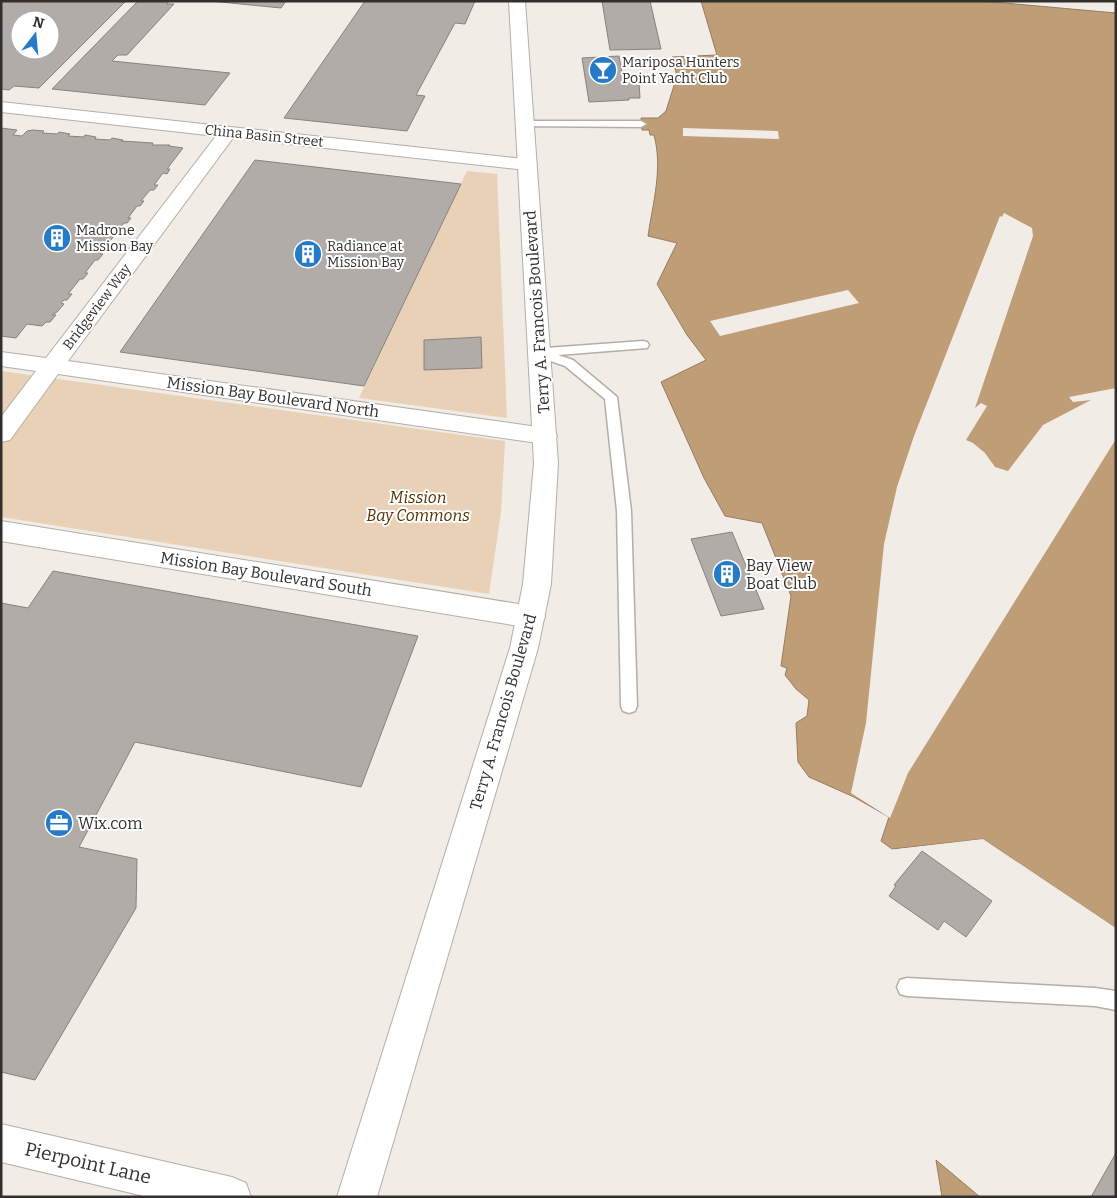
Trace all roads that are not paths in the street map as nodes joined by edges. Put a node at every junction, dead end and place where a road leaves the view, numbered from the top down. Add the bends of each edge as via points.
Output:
1 (517, 1) edge
2 (1, 107) edge
3 (525, 124) junction
4 (641, 124) dead end
5 (228, 132) junction
6 (526, 164) junction
7 (643, 345) dead end
8 (540, 353) junction
9 (1, 359) edge
10 (52, 366) junction
11 (1, 434) edge
12 (545, 436) junction
13 (1, 531) edge
14 (531, 617) junction
15 (630, 706) dead end
16 (907, 987) dead end
17 (1116, 1001) edge
18 (1, 1143) edge
19 (232, 1197) edge
20 (357, 1197) edge

1 - 3 street, Terry A. Francois Boulevard
2 - 5 street, China Basin Street
3 - 4 lane
3 - 6 street, Terry A. Francois Boulevard
5 - 6 street, China Basin Street
5 - 10 street, Bridgeview Way
6 - 8 street, Terry A. Francois Boulevard
7 - 8 lane
8 - 12 street, Terry A. Francois Boulevard
8 - 15 lane via 569,363 612,397 624,511
9 - 10 street, Mission Bay Boulevard North
10 - 11 street, Bridgeview Way
10 - 12 street, Mission Bay Boulevard North
12 - 14 street, Terry A. Francois Boulevard via 545,499
13 - 14 street, Mission Bay Boulevard South
14 - 20 street, Terry A. Francois Boulevard
16 - 17 lane via 1095,997
18 - 19 street, Pierpoint Lane

